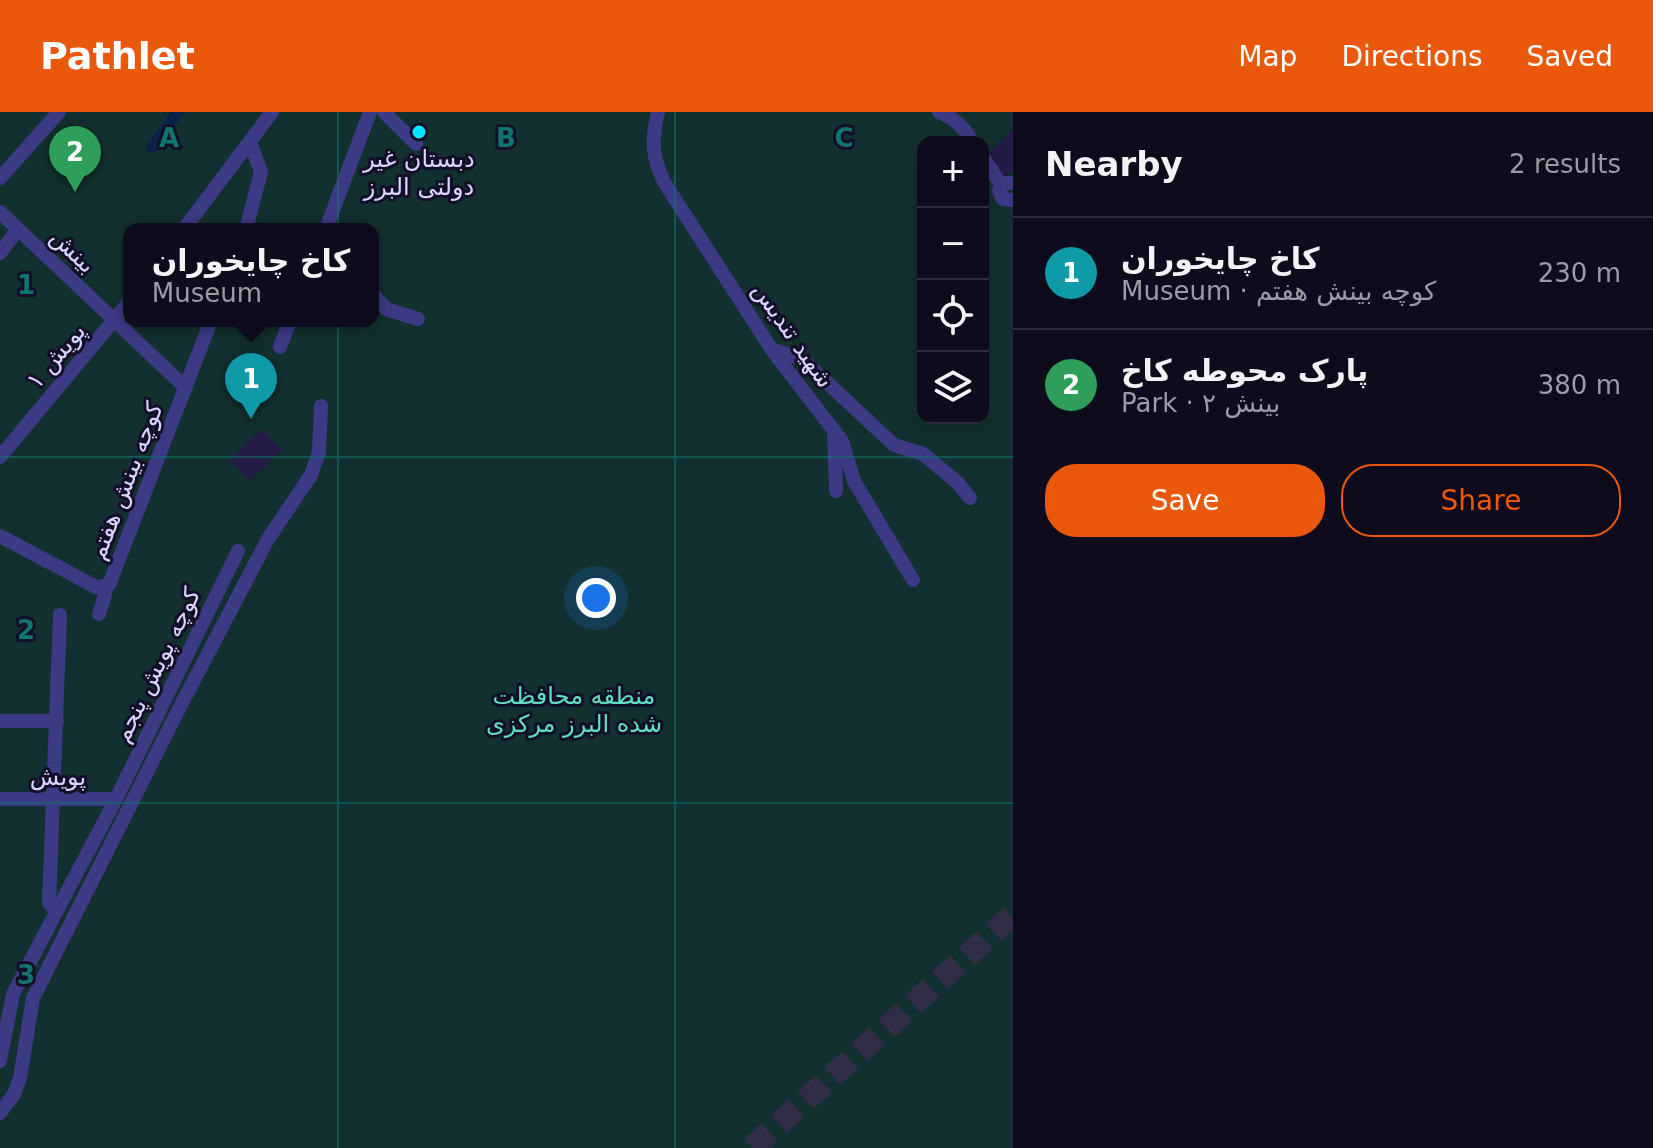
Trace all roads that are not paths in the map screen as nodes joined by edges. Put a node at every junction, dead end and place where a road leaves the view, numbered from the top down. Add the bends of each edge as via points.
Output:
1 (59, 112) edge
2 (272, 112) edge
3 (370, 112) edge
4 (384, 112) edge
5 (658, 112) edge
6 (939, 112) edge
7 (969, 136) edge
8 (250, 142) junction
9 (416, 144) dead end
10 (989, 164) edge
11 (0, 178) edge
12 (1007, 184) edge
13 (1013, 200) edge
14 (0, 212) edge
15 (189, 223) edge
16 (248, 223) edge
17 (328, 223) edge
18 (18, 229) junction
19 (0, 253) edge
20 (379, 301) edge
21 (123, 310) edge
22 (418, 319) dead end
23 (115, 321) junction
24 (209, 327) edge
25 (288, 327) edge
26 (280, 347) dead end
27 (772, 350) junction
28 (186, 388) junction
29 (321, 406) dead end
30 (834, 430) junction
31 (0, 457) edge
32 (836, 491) dead end
33 (970, 498) dead end
34 (0, 536) edge
35 (238, 551) dead end
36 (913, 580) dead end
37 (104, 586) junction
38 (99, 614) dead end
39 (60, 615) dead end
40 (0, 721) edge
41 (57, 721) junction
42 (0, 799) edge
43 (54, 799) junction
44 (116, 799) junction
45 (56, 911) junction
46 (0, 1061) edge
47 (0, 1113) edge

1 - 11 street
2 - 8 street
3 - 17 street
4 - 9 street
5 - 27 street, شهید تندیس via 654,159 664,182
6 - 7 street via 954,118
8 - 15 street
8 - 16 street via 261,172
10 - 12 street
12 - 13 street via 1001,197
14 - 18 street, بینش
18 - 19 street
18 - 23 street, بینش
20 - 22 street via 386,309
21 - 23 street, پویش ۱
23 - 28 street, بینش
23 - 31 street, پویش ۱
24 - 28 street, کوچه بینش هفتم
25 - 26 street
27 - 30 street, شهید تندیس
27 - 33 street via 801,358 894,445 923,454
28 - 37 street, کوچه بینش هفتم via 109,585
29 - 47 street via 319,452 311,475 268,539 33,998 20,1078
30 - 32 street
30 - 36 street, شهید تندیس via 854,481
34 - 37 street via 98,588
35 - 44 street, کوچه پویش پنجم
37 - 38 street, کوچه بینش هفتم
39 - 41 street
40 - 41 street
41 - 43 street
42 - 43 street, پویش
43 - 44 street, پویش
43 - 45 street via 49,903
44 - 45 street, کوچه پویش پنجم
45 - 46 street, کوچه پویش پنجم via 13,994

